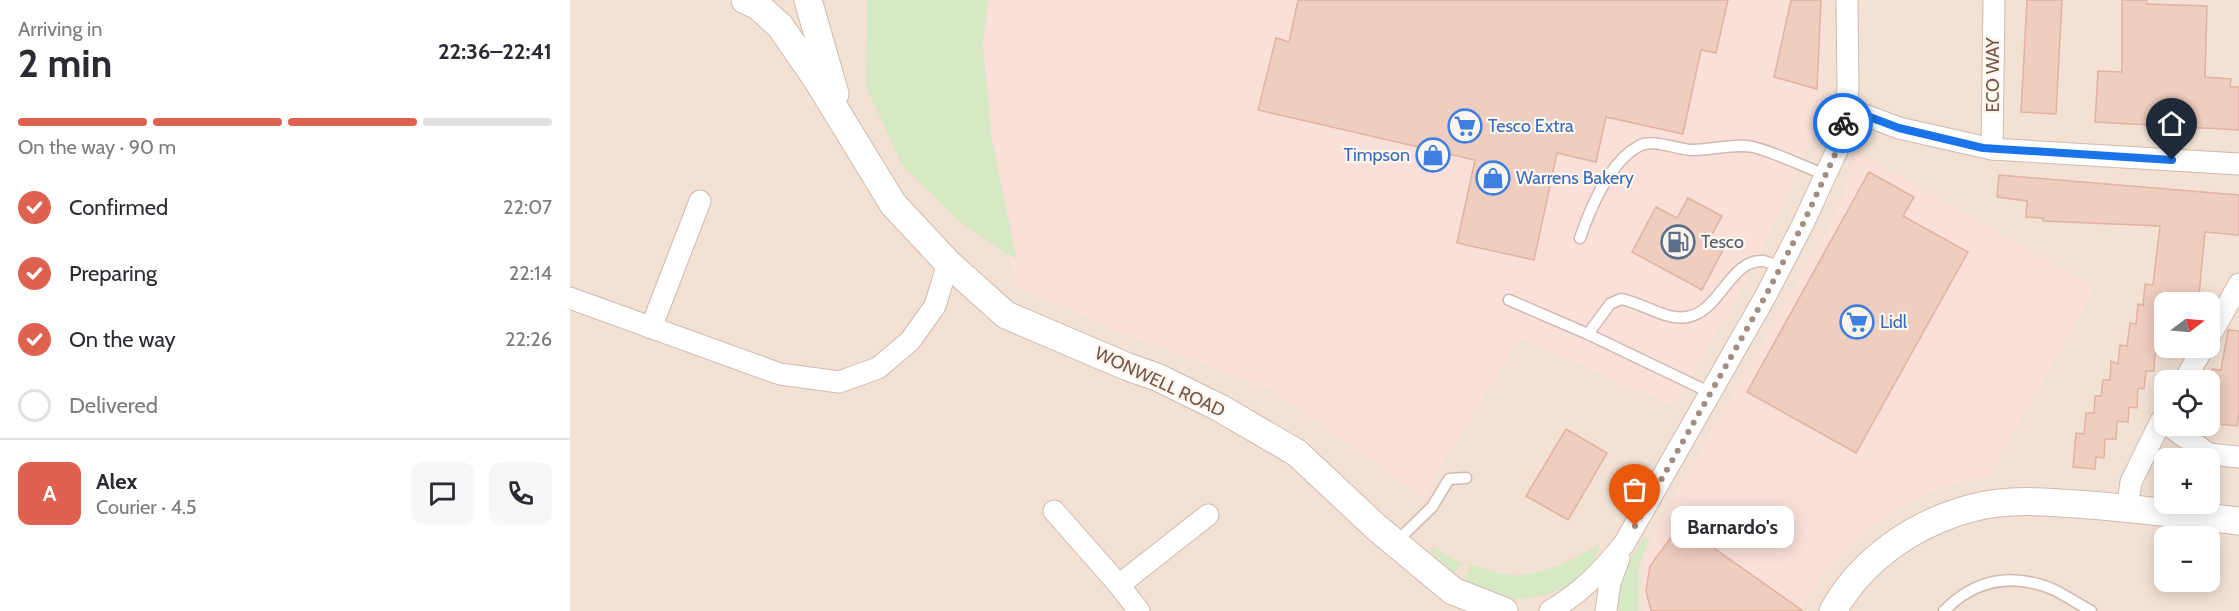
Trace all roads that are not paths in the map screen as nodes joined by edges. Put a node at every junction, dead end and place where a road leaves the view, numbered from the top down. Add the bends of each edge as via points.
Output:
1 (745, 0) edge
2 (808, 0) edge
3 (1847, 0) edge
4 (1994, 0) edge
5 (1846, 108) junction
6 (845, 127) junction
7 (1992, 149) junction
8 (2239, 164) edge
9 (1826, 175) junction
10 (700, 201) dead end
11 (1580, 238) dead end
12 (948, 263) junction
13 (1780, 267) junction
14 (2239, 284) edge
15 (570, 298) edge
16 (1509, 300) dead end
17 (2220, 318) edge
18 (651, 328) junction
19 (1588, 334) junction
20 (1709, 392) junction
21 (2157, 436) edge
22 (2185, 436) edge
23 (2239, 457) edge
24 (1466, 478) dead end
25 (2127, 508) junction
26 (1054, 511) dead end
27 (1208, 515) dead end
28 (2239, 521) edge
29 (1386, 535) junction
30 (1624, 543) junction
31 (1119, 585) junction
32 (1139, 611) edge
33 (1504, 611) edge
34 (1550, 611) edge
35 (1606, 611) edge
36 (1833, 611) edge
37 (1944, 611) edge
38 (2091, 611) edge

1 - 6 street, WONWELL ROAD via 780,26
2 - 6 street, WONWELL ROAD
3 - 5 street
4 - 7 street, ECO WAY
5 - 7 street via 1899,128
5 - 9 street via 1838,148
6 - 12 street, WONWELL ROAD via 893,204
7 - 8 street
9 - 11 lane via 1750,146 1692,150 1648,143 1626,156 1604,183
9 - 13 street
10 - 18 street
12 - 18 street via 935,306 910,341 878,368 838,382 780,374
12 - 29 street, WONWELL ROAD via 1006,315 1156,377 1220,408 1297,453
13 - 19 lane via 1762,261 1738,269 1720,296 1688,318 1667,316 1621,299 1610,304
13 - 20 street
14 - 17 street
15 - 18 street
16 - 19 lane
19 - 20 lane
20 - 30 street
21 - 25 street via 2131,482
22 - 23 street via 2209,454
24 - 29 lane via 1449,479 1432,507
25 - 28 street
25 - 36 street via 2035,501 1974,508 1933,521 1889,547 1864,569
26 - 31 street
27 - 31 street
29 - 33 street, WONWELL ROAD via 1453,591
30 - 34 street via 1599,574
30 - 35 street via 1610,583
31 - 32 street
37 - 38 lane via 1957,597 1984,584 2014,579 2051,588

